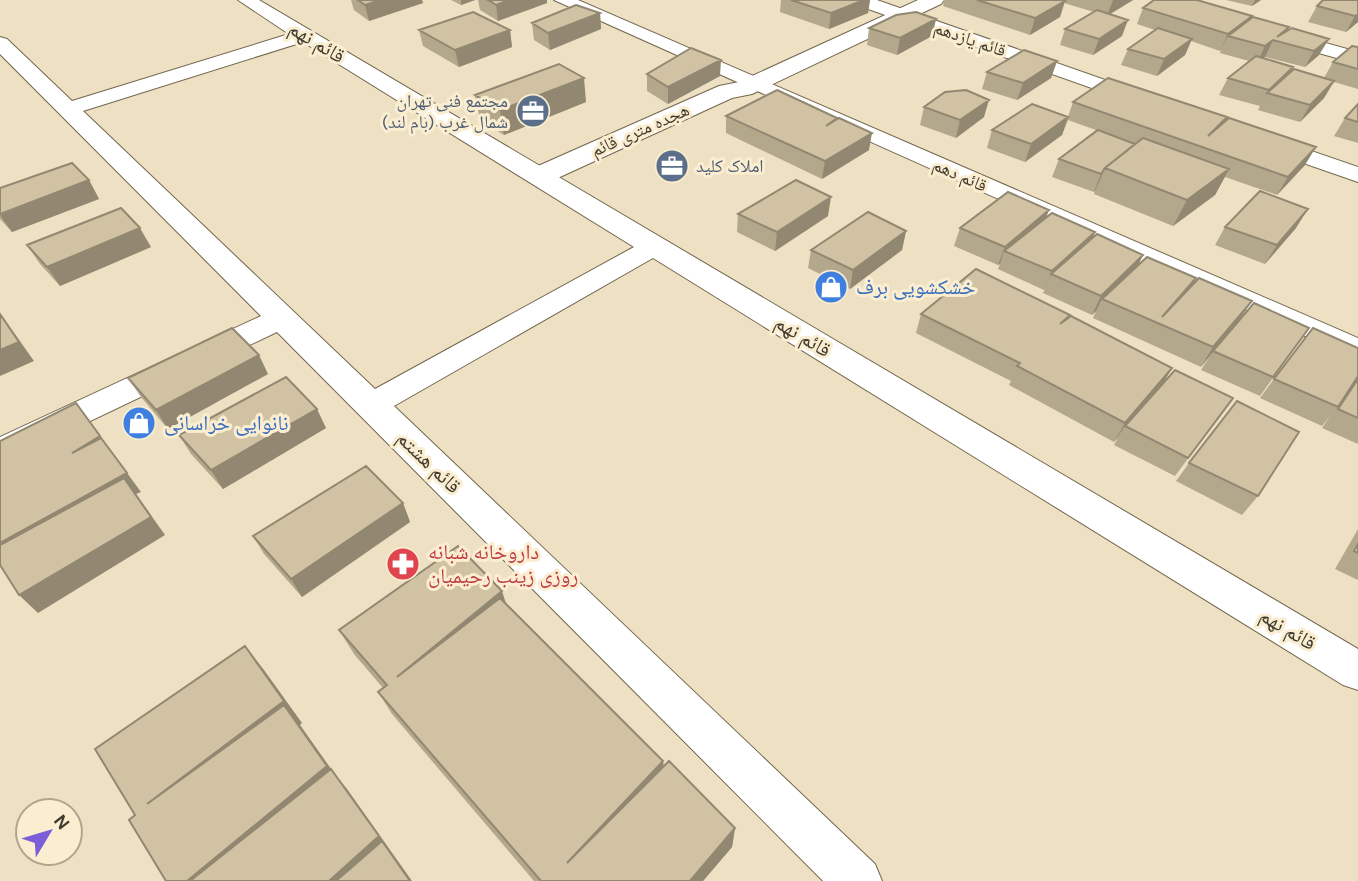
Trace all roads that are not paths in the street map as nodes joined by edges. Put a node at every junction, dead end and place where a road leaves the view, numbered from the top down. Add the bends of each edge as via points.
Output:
1 (247, 0) edge
2 (563, 0) edge
3 (860, 0) edge
4 (934, 0) edge
5 (902, 15) junction
6 (1257, 29) edge
7 (304, 34) junction
8 (0, 43) edge
9 (1358, 58) edge
10 (749, 87) junction
11 (1163, 106) edge
12 (67, 109) junction
13 (1254, 138) edge
14 (1358, 175) edge
15 (549, 182) junction
16 (655, 246) junction
17 (281, 318) junction
18 (1358, 350) edge
19 (371, 405) junction
20 (0, 451) edge
21 (1358, 671) edge
22 (858, 881) edge

1 - 7 street, قائم نهم
2 - 10 street, قائم دهم
3 - 5 street, قائم یازدهم
4 - 5 street, هجده متری قائم
5 - 10 street, هجده متری قائم
5 - 11 street, قائم یازدهم
6 - 9 street
7 - 12 street
7 - 15 street, قائم نهم
8 - 12 street, قائم هشتم
10 - 15 street, هجده متری قائم via 728,105
10 - 18 street, قائم دهم
12 - 17 street, قائم هشتم
13 - 14 street
15 - 16 street, قائم نهم
16 - 19 street
16 - 21 street, قائم نهم
17 - 19 street, قائم هشتم
17 - 20 street
19 - 22 street, قائم هشتم

